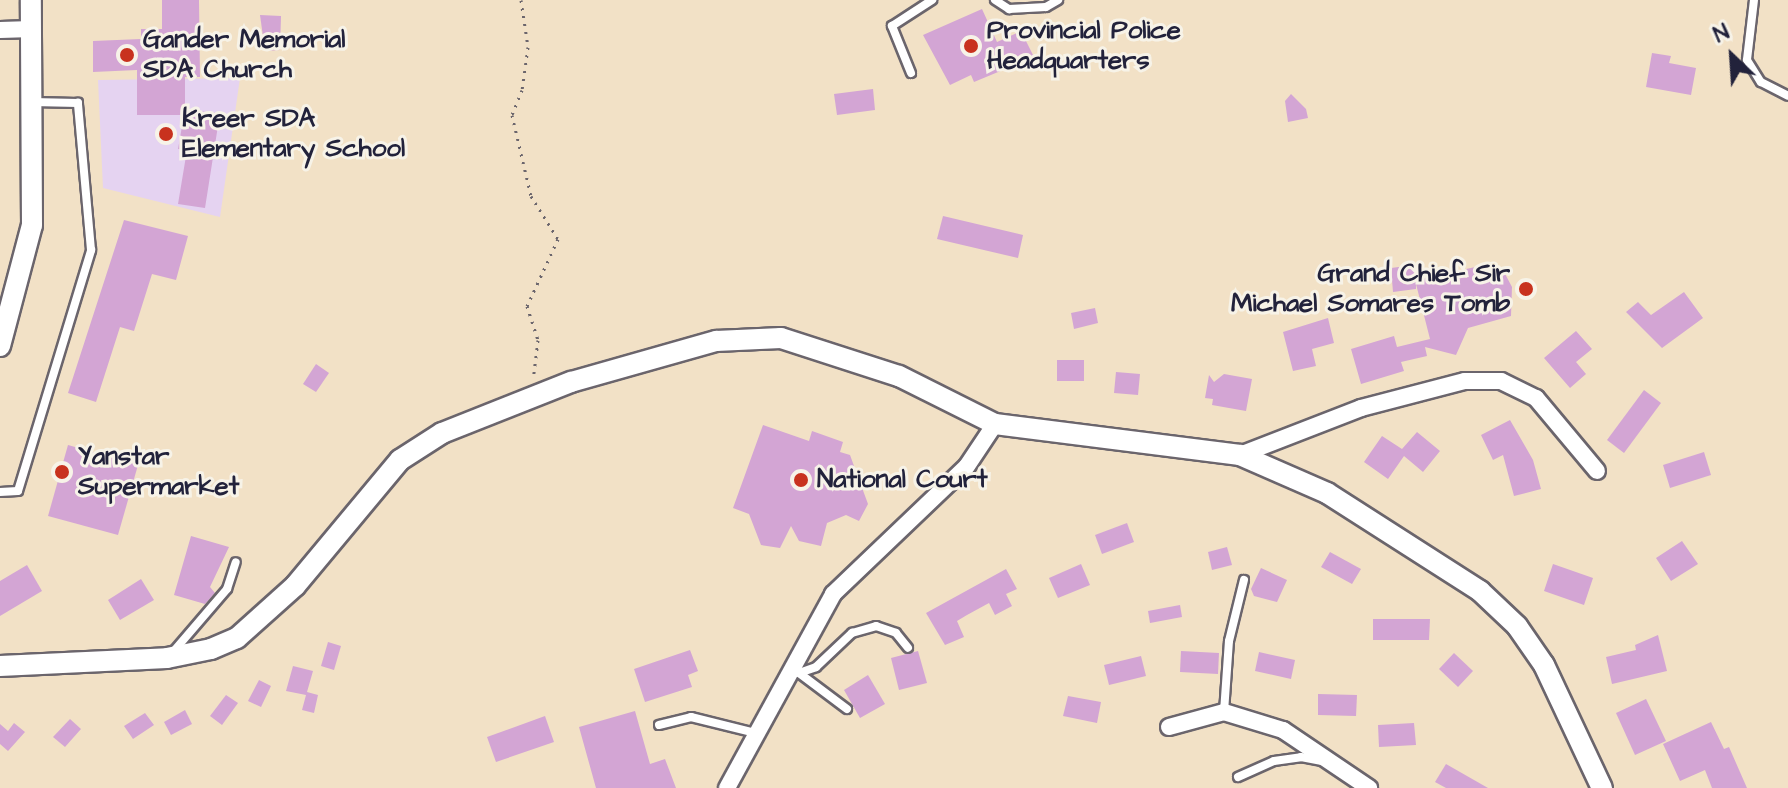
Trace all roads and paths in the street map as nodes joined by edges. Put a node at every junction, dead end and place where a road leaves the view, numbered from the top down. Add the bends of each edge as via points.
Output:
1 (31, 0) edge
2 (521, 0) edge
3 (932, 0) edge
4 (995, 0) edge
5 (1058, 0) edge
6 (1754, 0) edge
7 (32, 29) junction
8 (0, 30) edge
9 (911, 73) dead end
10 (1788, 96) edge
11 (32, 102) junction
12 (0, 346) edge
13 (533, 397) junction
14 (995, 424) junction
15 (1240, 455) junction
16 (1597, 471) dead end
17 (0, 492) edge
18 (236, 562) dead end
19 (1244, 580) dead end
20 (908, 648) dead end
21 (167, 658) junction
22 (0, 666) edge
23 (795, 671) junction
24 (847, 709) dead end
25 (1224, 712) junction
26 (659, 725) dead end
27 (1169, 727) dead end
28 (755, 733) junction
29 (1332, 764) junction
30 (1238, 777) dead end
31 (727, 788) edge
32 (1369, 788) edge
33 (1602, 788) edge

1 - 7 street
2 - 13 path via 528,47 512,115 531,196 558,239 527,306 538,340
3 - 9 lane via 892,26
4 - 5 lane via 1009,9 1046,7
6 - 10 lane via 1747,60 1761,82
7 - 8 street
7 - 11 street
11 - 12 street via 32,225
11 - 17 lane via 78,103 91,250 18,491
13 - 14 street via 716,341 781,338 899,376
13 - 21 street via 442,433 400,460 295,586 237,638
14 - 15 street
14 - 23 street via 967,466 833,594
15 - 16 street via 1361,408 1465,381 1501,381 1536,398
15 - 33 street via 1327,493 1480,591 1517,626 1544,665
18 - 21 lane via 209,613
19 - 25 lane via 1229,641
20 - 23 lane via 896,633 876,626 852,633 816,667
21 - 22 street
23 - 24 lane
23 - 28 street
25 - 27 street
25 - 29 street via 1283,730
26 - 28 lane via 691,717
28 - 31 street
29 - 30 lane via 1301,757 1274,761
29 - 32 street

